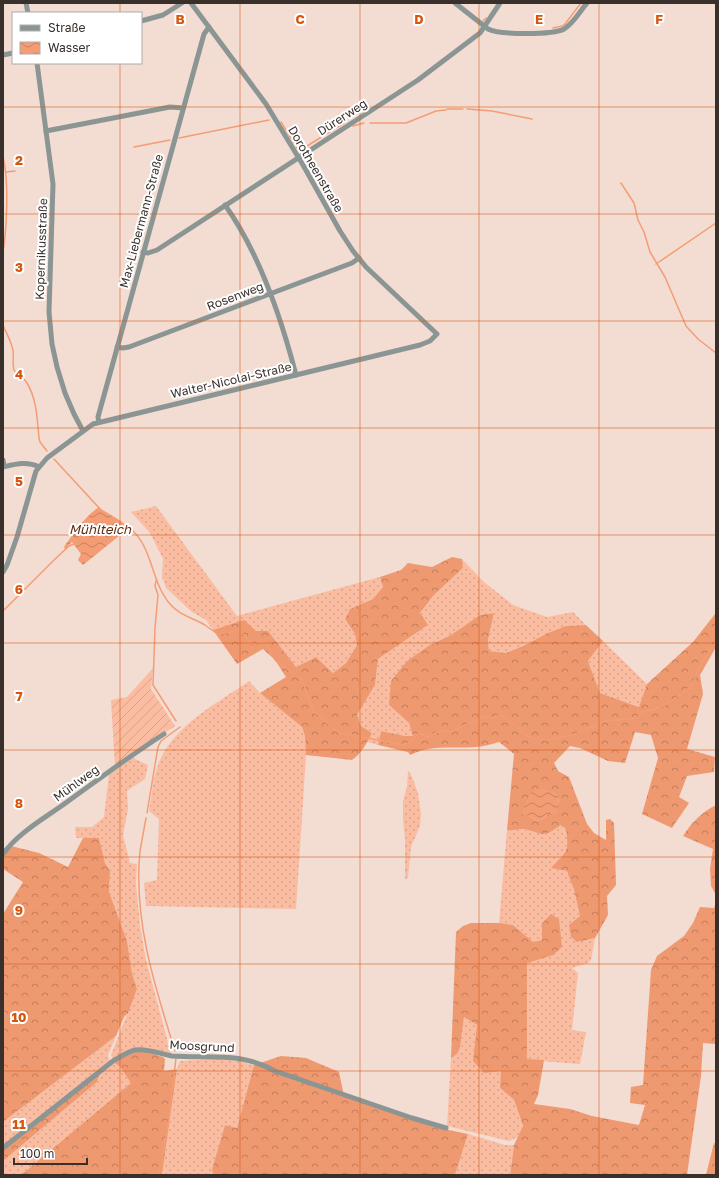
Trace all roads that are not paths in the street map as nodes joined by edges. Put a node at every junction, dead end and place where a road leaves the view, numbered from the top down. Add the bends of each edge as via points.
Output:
1 (182, 3) edge
2 (191, 3) edge
3 (455, 3) edge
4 (500, 3) edge
5 (586, 3) edge
6 (142, 22) edge
7 (209, 27) junction
8 (484, 27) junction
9 (37, 64) edge
10 (182, 108) junction
11 (46, 130) junction
12 (298, 157) junction
13 (225, 205) junction
14 (143, 252) junction
15 (359, 258) junction
16 (270, 294) junction
17 (437, 334) joint
18 (117, 347) junction
19 (296, 375) junction
20 (99, 422) junction
21 (83, 431) junction
22 (3, 460) edge
23 (4, 467) edge
24 (39, 467) junction
25 (3, 572) edge
26 (164, 734) dead end
27 (3, 854) edge
28 (446, 1128) dead end
29 (3, 1148) edge

1 - 6 street via 164,15
2 - 7 street, Dorotheenstraße
3 - 8 street
4 - 8 street, Dürerweg
5 - 8 street via 570,24 555,32 500,33
7 - 10 street, Max-Liebermann-Straße via 204,34
7 - 12 street, Dorotheenstraße via 266,104
8 - 12 street, Dürerweg via 480,33 418,80
9 - 11 street, Kopernikusstraße
10 - 11 street via 170,107
10 - 14 street, Max-Liebermann-Straße
11 - 21 street, Kopernikusstraße via 53,184 49,312 52,344 69,405
12 - 13 street, Dürerweg
12 - 15 street, Dorotheenstraße via 340,231
13 - 14 street, Dürerweg via 157,250
13 - 16 street via 256,260
14 - 18 street, Max-Liebermann-Straße
15 - 16 street, Rosenweg via 352,263
15 - 17 street, Dorotheenstraße
16 - 18 street, Rosenweg via 129,346
16 - 19 street via 285,334
17 - 19 street, Walter-Nicolai-Straße via 430,341 420,345
18 - 20 street, Max-Liebermann-Straße via 98,417
19 - 20 street, Walter-Nicolai-Straße
20 - 21 street, Walter-Nicolai-Straße
21 - 24 street, Walter-Nicolai-Straße
22 - 23 street
23 - 24 street via 25,463
24 - 25 street
26 - 27 street, Mühlweg via 41,820
28 - 29 street, Moosgrund via 240,1058 172,1056 135,1050 113,1061

